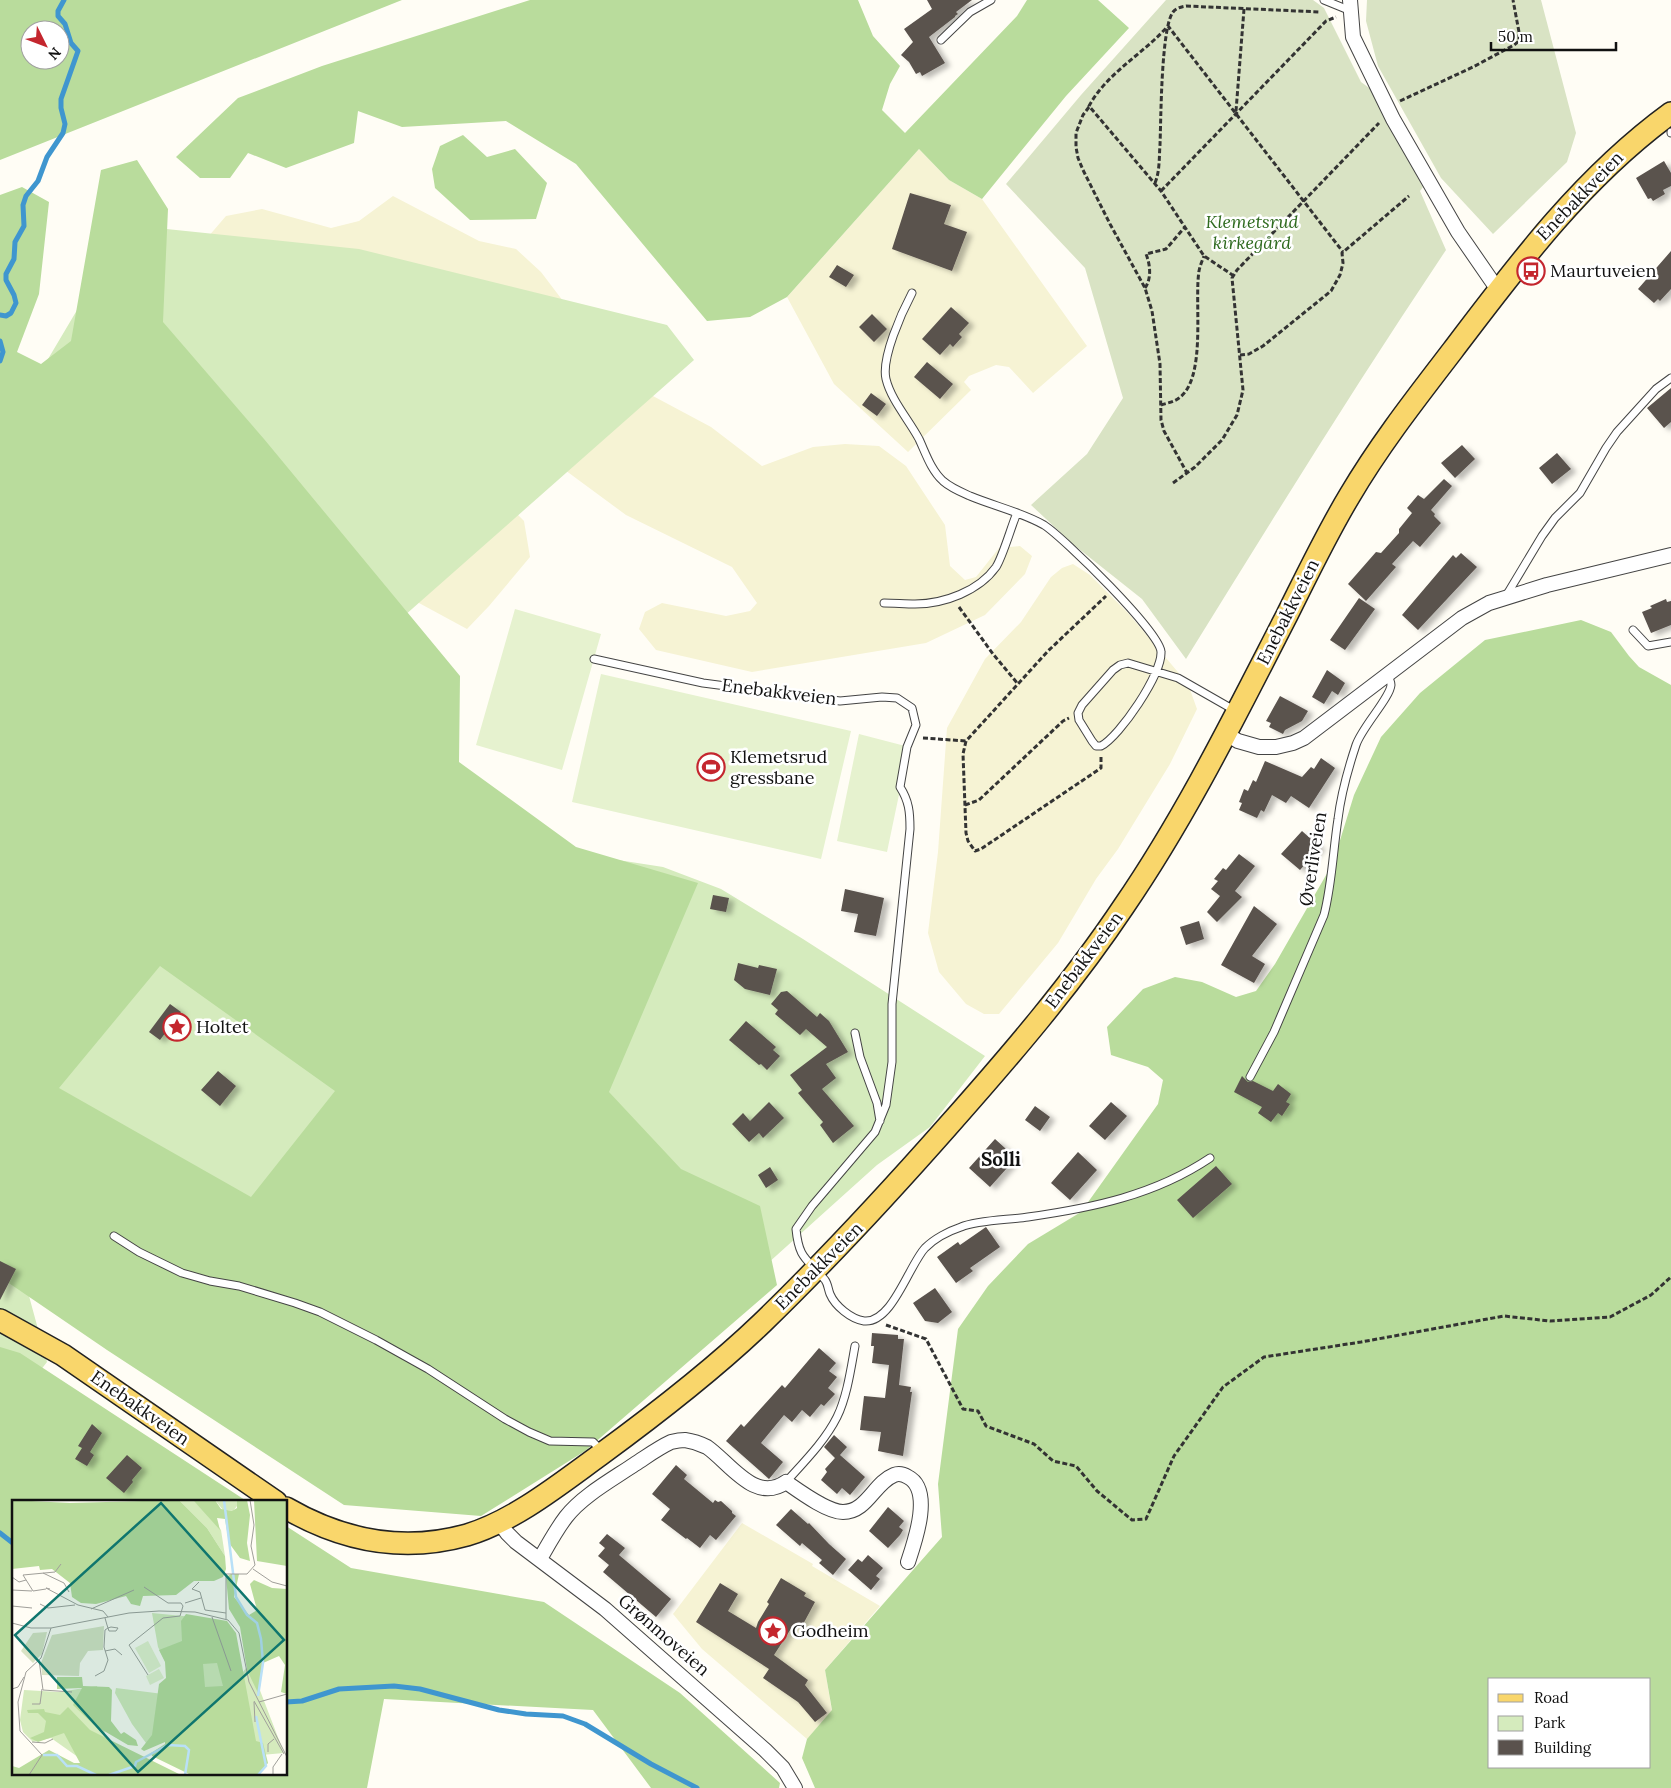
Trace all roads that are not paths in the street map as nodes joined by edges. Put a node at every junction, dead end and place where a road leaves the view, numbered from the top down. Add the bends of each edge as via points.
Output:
1 (990, 0) edge
2 (1324, 0) edge
3 (1350, 5) edge
4 (941, 40) dead end
5 (1671, 113) edge
6 (1498, 290) junction
7 (912, 293) dead end
8 (1671, 378) edge
9 (1017, 513) junction
10 (1671, 555) edge
11 (1504, 598) junction
12 (884, 602) dead end
13 (1632, 630) dead end
14 (1671, 642) edge
15 (594, 658) dead end
16 (1157, 672) junction
17 (1387, 675) junction
18 (1237, 712) junction
19 (1226, 734) junction
20 (855, 1033) dead end
21 (1250, 1077) dead end
22 (880, 1122) junction
23 (1210, 1158) dead end
24 (114, 1236) dead end
25 (815, 1270) junction
26 (0, 1320) edge
27 (855, 1346) dead end
28 (603, 1452) junction
29 (786, 1482) junction
30 (273, 1500) edge
31 (288, 1509) edge
32 (499, 1522) junction
33 (540, 1559) junction
34 (908, 1562) dead end
35 (795, 1788) edge

1 - 4 lane via 970,12
2 - 3 lane
3 - 6 street via 1353,37 1390,113 1458,232
5 - 6 main road, Enebakkveien via 1622,151 1572,201
6 - 18 main road, Enebakkveien via 1402,417 1349,496
7 - 9 lane via 900,317 885,365 886,379 893,394 943,482
8 - 11 lane via 1656,389 1617,432 1580,493 1555,518
9 - 12 lane via 996,566 985,579 942,601 916,604
9 - 16 lane via 1046,526 1062,539 1148,628 1161,652
10 - 11 street
11 - 17 street via 1462,618
13 - 14 lane via 1648,646
15 - 22 lane, Enebakkveien via 703,683 840,701 882,697 902,700 912,708 916,725 907,747 900,787 907,799 910,828 892,1004 892,1062 886,1105
16 - 16 lane via 1111,739 1096,746 1079,720 1082,705 1120,665
16 - 18 lane via 1178,678
17 - 19 street via 1293,743 1259,747
17 - 21 lane, Øverliveien via 1390,691 1362,731 1346,778 1324,915 1274,1032
18 - 19 main road, Enebakkveien
19 - 25 main road, Enebakkveien via 1165,842 1123,908 1051,1004 872,1212
20 - 22 lane
22 - 25 lane via 867,1143 796,1229 799,1251
23 - 25 lane via 1168,1182 1126,1198 1076,1210 959,1227 924,1249 897,1296 881,1315 871,1320 857,1319 843,1310 830,1296 826,1281
24 - 28 lane via 182,1273 210,1282 239,1286 320,1312 428,1369 529,1432 550,1441 593,1442
25 - 28 main road, Enebakkveien via 758,1327 650,1418
26 - 30 main road, Enebakkveien via 63,1355
27 - 29 lane via 838,1416
28 - 32 main road, Enebakkveien
29 - 33 street via 771,1489 762,1488 751,1484 706,1447 684,1440 672,1442 576,1506 566,1516
29 - 34 street via 818,1502 844,1512 864,1504 893,1475 908,1476 919,1489 920,1506 918,1533
31 - 32 main road, Enebakkveien via 337,1533 398,1543 447,1540
32 - 33 street, Grønmoveien via 507,1533
33 - 35 street, Grønmoveien via 605,1609 751,1737 783,1768

